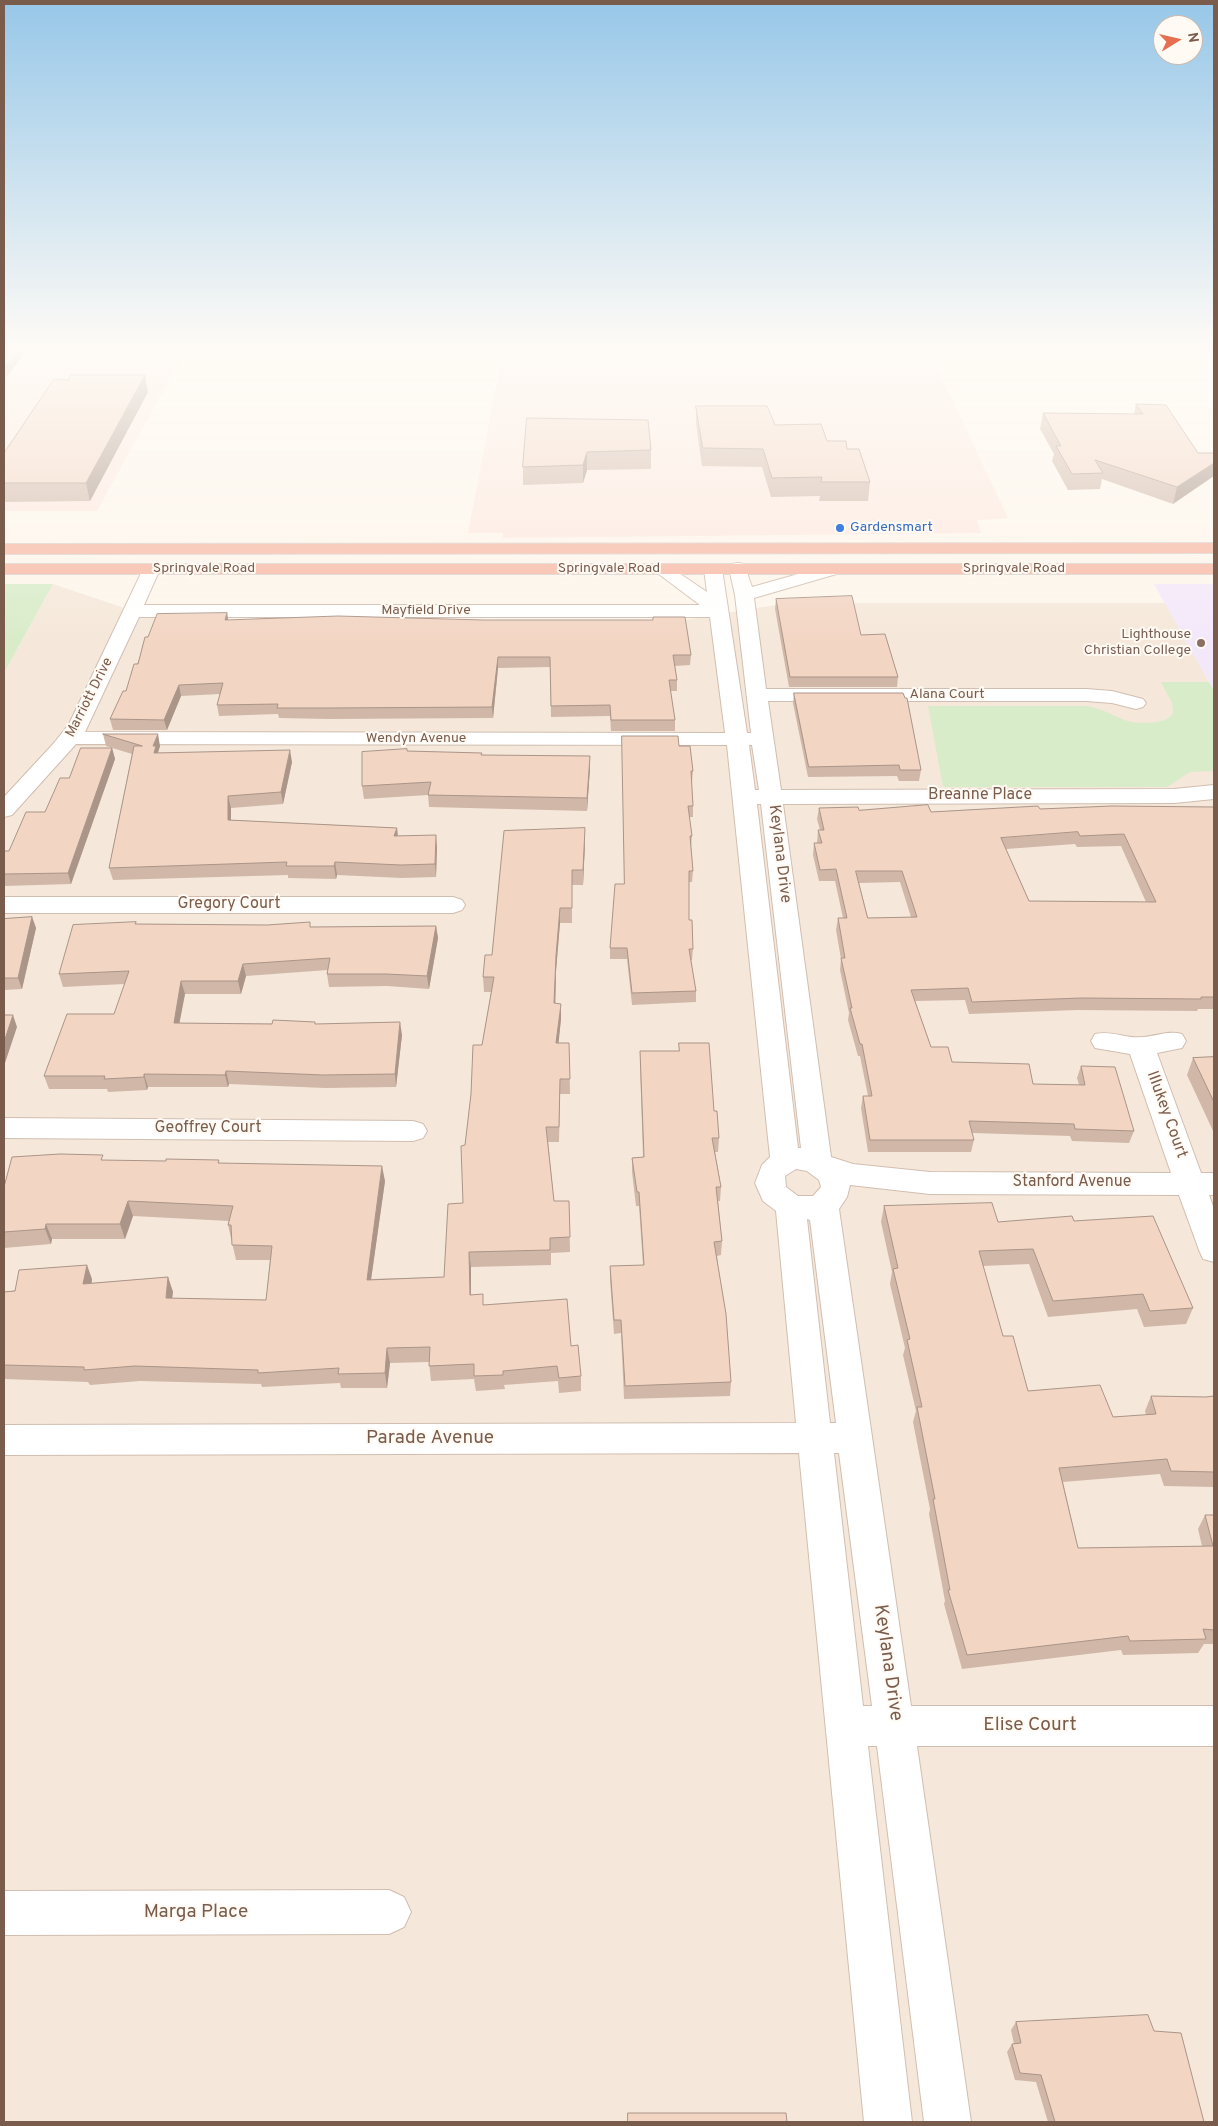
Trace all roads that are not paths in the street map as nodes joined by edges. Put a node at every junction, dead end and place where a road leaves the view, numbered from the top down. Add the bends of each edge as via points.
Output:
1 (1214, 548) edge
2 (4, 549) edge
3 (711, 549) junction
4 (735, 558) junction
5 (713, 568) junction
6 (4, 569) edge
7 (151, 569) junction
8 (661, 569) junction
9 (834, 569) junction
10 (1214, 569) edge
11 (744, 595) junction
12 (132, 610) junction
13 (719, 611) junction
14 (757, 694) junction
15 (1136, 703) dead end
16 (70, 738) junction
17 (736, 739) junction
18 (762, 739) junction
19 (1214, 792) edge
20 (745, 797) junction
21 (772, 797) junction
22 (4, 810) edge
23 (4, 905) edge
24 (453, 905) dead end
25 (1105, 1041) dead end
26 (1172, 1041) dead end
27 (1141, 1047) junction
28 (4, 1128) edge
29 (413, 1130) dead end
30 (785, 1161) junction
31 (1202, 1184) edge
32 (818, 1188) junction
33 (1214, 1250) edge
34 (815, 1438) junction
35 (856, 1438) junction
36 (4, 1440) edge
37 (845, 1726) junction
38 (895, 1726) junction
39 (1214, 1726) edge
40 (389, 1912) dead end
41 (4, 1913) edge
42 (888, 2122) edge
43 (948, 2122) edge

1 - 4 highway, Springvale Road
2 - 3 highway, Springvale Road
3 - 4 highway, Springvale Road
3 - 5 highway, Keylana Drive
4 - 5 highway, Springvale Road
4 - 9 highway, Springvale Road
4 - 11 street, Keylana Drive
5 - 8 highway, Springvale Road
5 - 13 street, Keylana Drive
6 - 7 highway, Springvale Road
7 - 8 highway, Springvale Road
7 - 12 street, Marriott Drive
8 - 13 street
9 - 10 highway, Springvale Road
9 - 11 street
11 - 14 street, Keylana Drive
12 - 13 street, Mayfield Drive
12 - 16 street, Marriott Drive via 84,715
13 - 17 street, Keylana Drive
14 - 15 street, Alana Court via 1086,695
14 - 18 street, Keylana Drive
16 - 17 street, Wendyn Avenue
16 - 22 street, Marriott Drive
17 - 18 street, Wendyn Avenue
17 - 20 street, Keylana Drive
18 - 21 street, Keylana Drive
19 - 21 street, Breanne Place via 1174,796
20 - 21 street, Breanne Place
20 - 30 street, Keylana Drive
21 - 32 street, Keylana Drive
23 - 24 street, Gregory Court
25 - 27 street, Illukey Court
26 - 27 street, Illukey Court
27 - 31 street, Illukey Court
28 - 29 street, Geoffrey Court
30 - 32 street, Stanford Avenue via 795,1158
30 - 32 street via 777,1165 770,1179 774,1194
31 - 32 street, Stanford Avenue via 930,1183
31 - 33 street, Illukey Court
32 - 34 street, Keylana Drive
32 - 35 street, Keylana Drive
34 - 35 street, Parade Avenue
34 - 36 street, Parade Avenue
34 - 37 street, Keylana Drive
35 - 38 street, Keylana Drive
37 - 38 street, Elise Court
37 - 42 street, Keylana Drive
38 - 39 street, Elise Court
38 - 43 street, Keylana Drive
40 - 41 street, Marga Place

